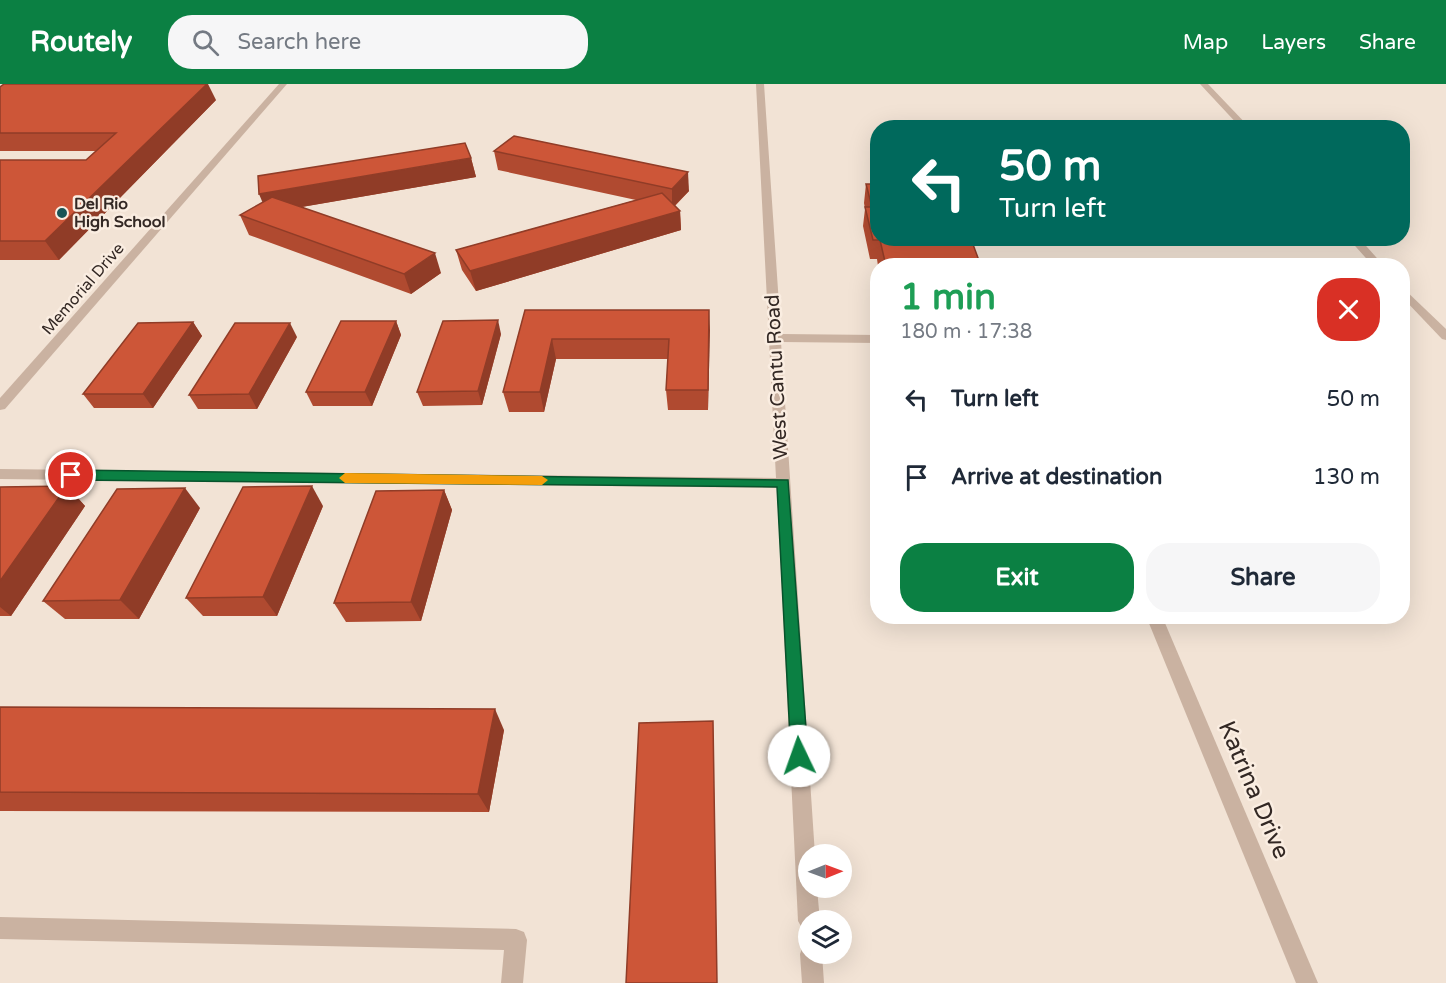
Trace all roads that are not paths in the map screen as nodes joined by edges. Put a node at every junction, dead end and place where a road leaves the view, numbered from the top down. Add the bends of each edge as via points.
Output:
1 (284, 84) edge
2 (760, 84) edge
3 (1204, 84) edge
4 (1238, 120) edge
5 (1360, 246) edge
6 (1372, 258) edge
7 (1410, 298) edge
8 (1446, 336) edge
9 (776, 338) junction
10 (870, 339) edge
11 (0, 406) edge
12 (0, 474) edge
13 (783, 483) junction
14 (1157, 624) edge
15 (808, 910) edge
16 (0, 928) edge
17 (812, 964) edge
18 (512, 983) edge
19 (813, 983) edge
20 (1307, 983) edge

1 - 11 street, Memorial Drive
2 - 9 street, West Cantu Road
3 - 4 street
5 - 6 street
7 - 8 street
9 - 10 street
9 - 13 street, West Cantu Road
12 - 13 street
13 - 15 street, West Cantu Road
14 - 20 street, Katrina Drive
16 - 18 street via 516,940
17 - 19 street

